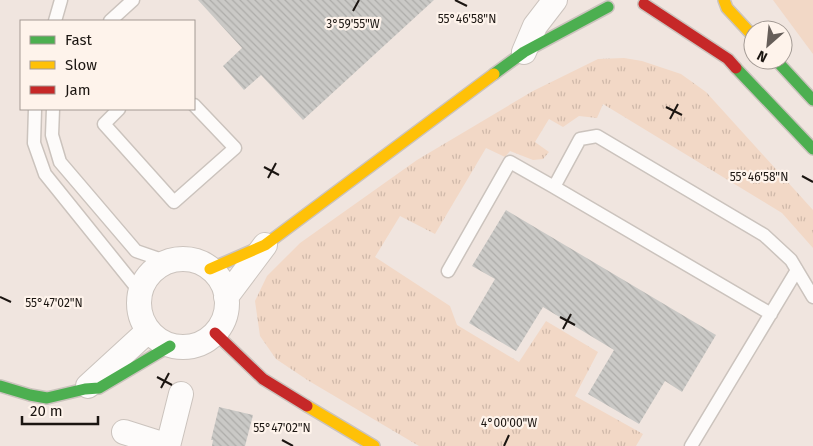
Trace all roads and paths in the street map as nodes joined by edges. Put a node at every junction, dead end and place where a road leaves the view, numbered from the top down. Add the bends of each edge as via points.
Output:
1 (60, 0) edge
2 (133, 0) edge
3 (555, 0) edge
4 (724, 0) edge
5 (595, 2) dead end
6 (648, 2) edge
7 (608, 7) junction
8 (55, 20) edge
9 (113, 20) edge
10 (743, 25) edge
11 (524, 52) junction
12 (785, 70) edge
13 (813, 100) edge
14 (195, 106) edge
15 (36, 110) edge
16 (53, 110) edge
17 (118, 110) edge
18 (813, 149) edge
19 (554, 187) junction
20 (265, 245) junction
21 (168, 262) junction
22 (210, 269) junction
23 (797, 270) junction
24 (448, 271) dead end
25 (140, 292) junction
26 (226, 297) junction
27 (813, 297) edge
28 (771, 314) junction
29 (148, 332) junction
30 (215, 334) junction
31 (170, 346) junction
32 (0, 386) edge
33 (85, 389) junction
34 (181, 394) dead end
35 (124, 432) dead end
36 (168, 446) edge
37 (374, 446) edge
38 (691, 446) edge

1 - 8 lane
2 - 9 lane
3 - 11 street via 535,26
4 - 10 street
5 - 7 street
6 - 7 street
6 - 18 street via 728,59
7 - 11 street
11 - 20 street
12 - 13 street
14 - 17 lane via 235,148 174,202 104,124
15 - 25 lane via 34,143 45,174
16 - 21 lane via 52,136 60,162 136,251
19 - 23 lane via 580,139 597,136 764,235
19 - 24 lane via 510,162
19 - 28 lane
20 - 22 street
20 - 26 street
21 - 22 street via 198,262
21 - 25 street via 152,272
22 - 26 street via 220,281
23 - 27 lane
23 - 28 lane
25 - 29 street via 138,307
26 - 30 street via 226,312
28 - 38 lane
29 - 31 street
29 - 33 street
30 - 31 street via 203,342 185,347
30 - 37 street via 263,379
31 - 33 street via 99,388
32 - 33 street via 47,398
34 - 36 street
35 - 36 street

